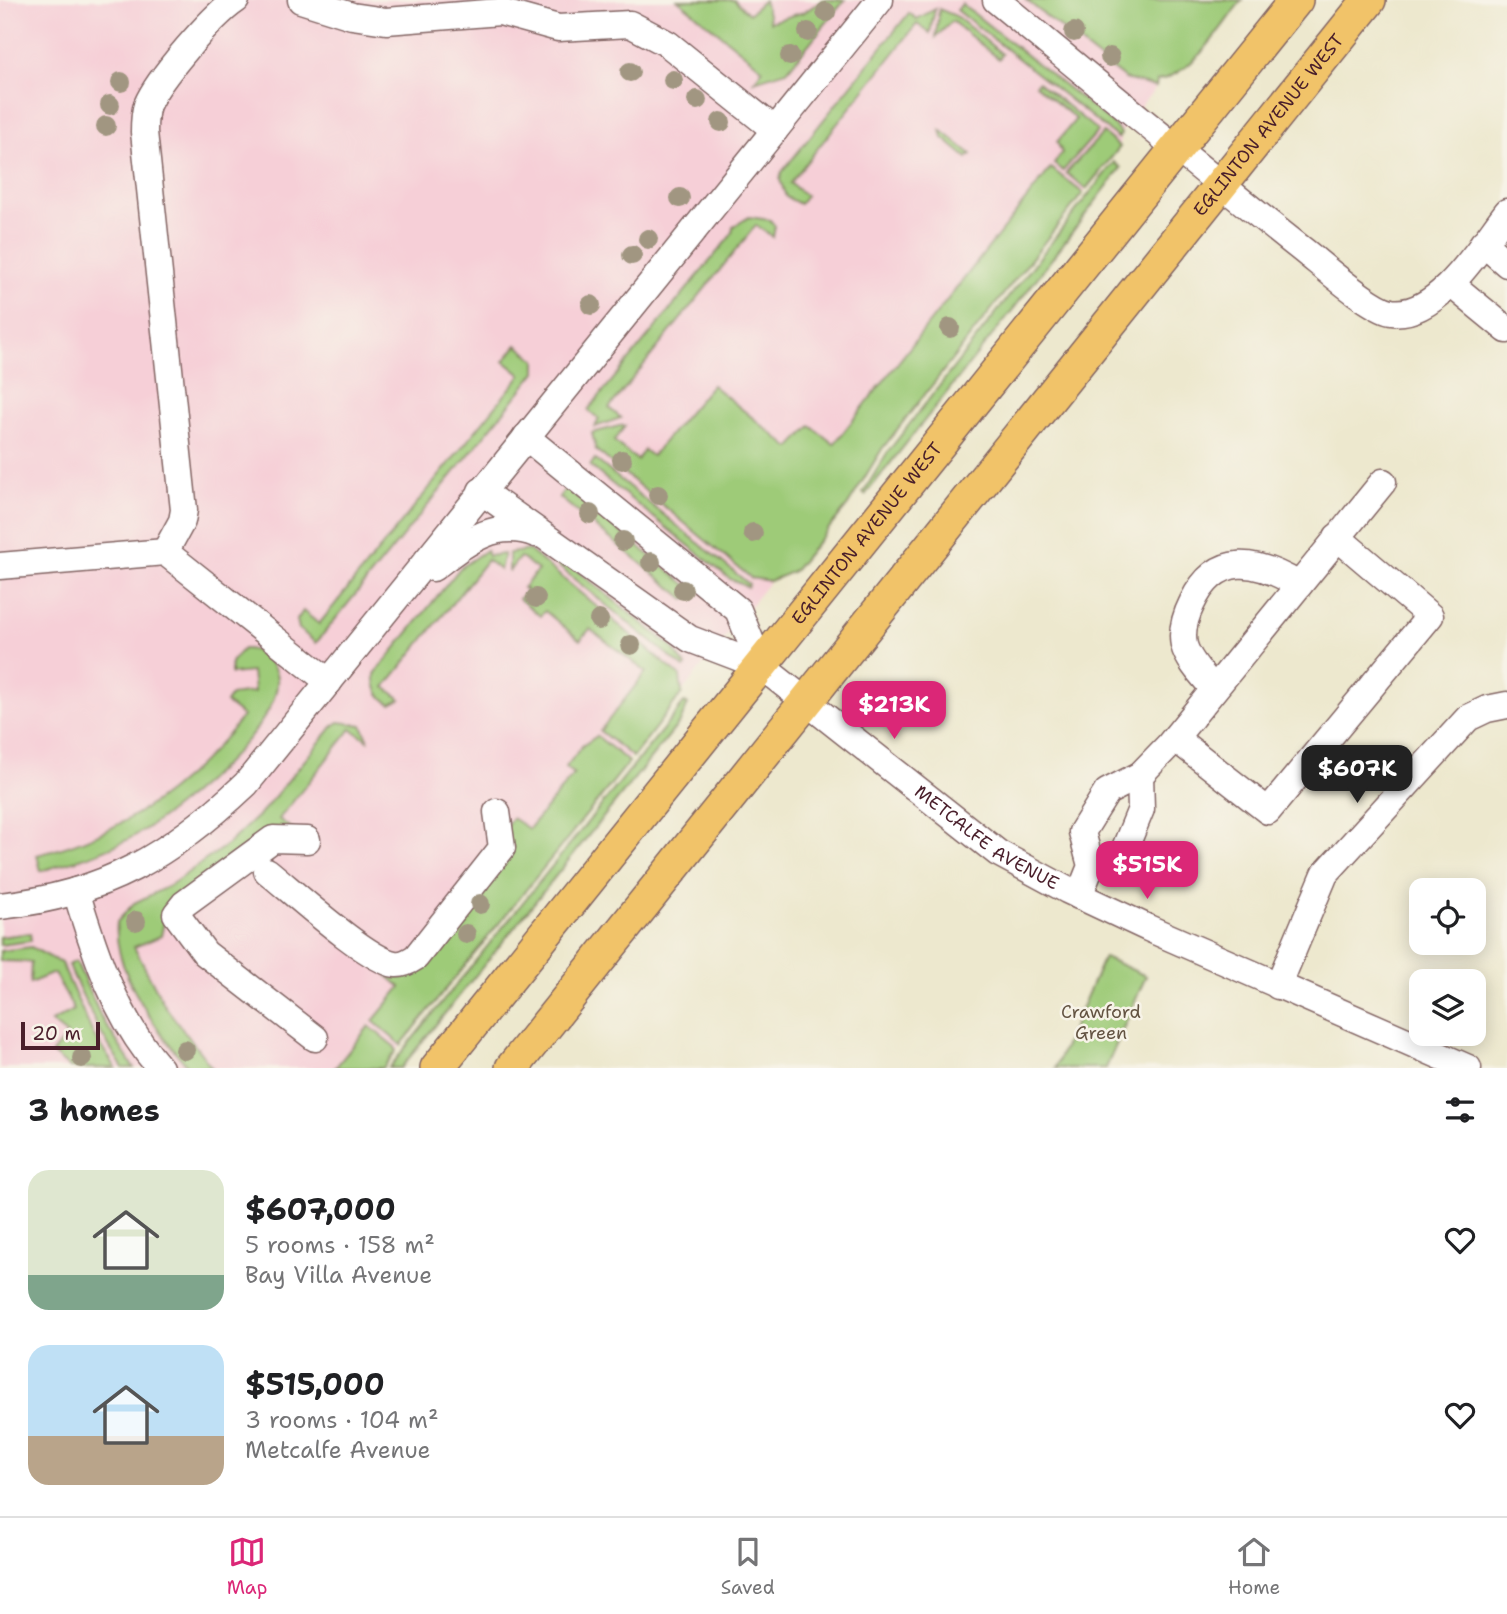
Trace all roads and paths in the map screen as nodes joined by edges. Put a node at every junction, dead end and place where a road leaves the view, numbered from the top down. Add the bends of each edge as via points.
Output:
1 (236, 0) edge
2 (301, 0) edge
3 (880, 0) edge
4 (996, 0) edge
5 (1296, 0) edge
6 (1369, 0) edge
7 (775, 130) junction
8 (1178, 150) junction
9 (1222, 186) junction
10 (1507, 212) edge
11 (1483, 243) junction
12 (1507, 264) edge
13 (1451, 284) junction
14 (1507, 330) edge
15 (526, 437) junction
16 (1383, 482) dead end
17 (481, 491) junction
18 (1338, 537) junction
19 (551, 540) junction
20 (165, 552) junction
21 (0, 566) edge
22 (1299, 584) junction
23 (404, 590) junction
24 (761, 667) junction
25 (328, 682) junction
26 (1214, 689) junction
27 (804, 700) junction
28 (1507, 705) edge
29 (1175, 738) junction
30 (1140, 775) junction
31 (496, 813) dead end
32 (307, 840) dead end
33 (1091, 866) junction
34 (267, 871) dead end
35 (76, 891) junction
36 (1079, 896) junction
37 (0, 906) edge
38 (1278, 986) junction
39 (316, 1038) dead end
40 (160, 1068) edge
41 (436, 1068) edge
42 (512, 1068) edge
43 (1468, 1068) edge

1 - 20 street via 214,18 153,94 145,116 184,510
2 - 7 street via 386,21 500,12 558,28 630,24 668,44
3 - 7 street
4 - 8 street
5 - 8 main road, EGLINTON AVENUE WEST
6 - 9 main road, EGLINTON AVENUE WEST
7 - 15 street
8 - 9 street
8 - 24 main road, EGLINTON AVENUE WEST
9 - 13 street via 1363,297 1390,312 1414,309
9 - 27 main road, EGLINTON AVENUE WEST
10 - 11 street
11 - 12 street
11 - 13 street
13 - 14 street
15 - 17 street
15 - 24 street via 737,610
16 - 18 street
17 - 19 street
17 - 23 street
18 - 22 street
18 - 29 street via 1430,616 1268,811
19 - 23 street via 514,528 490,531 464,544
19 - 24 street via 690,639
20 - 21 street
20 - 25 street
22 - 26 street
22 - 26 street via 1269,567 1236,563 1212,574 1197,592 1185,618 1184,645
23 - 25 street
24 - 27 street, METCALFE AVENUE
24 - 41 main road, EGLINTON AVENUE WEST
25 - 35 street via 246,784 203,825 126,872
26 - 29 street
27 - 36 street, METCALFE AVENUE via 998,853
27 - 42 main road, EGLINTON AVENUE WEST
28 - 38 street via 1468,718 1325,874
29 - 30 street
30 - 33 street via 1142,809 1123,853
30 - 33 street via 1107,792 1083,832
31 - 34 street via 502,848 416,957 406,962 394,964 364,948
32 - 39 street via 273,839 176,914 205,953
33 - 36 street
35 - 37 street
35 - 40 street via 91,943 122,1014
36 - 38 street, METCALFE AVENUE
38 - 43 street, METCALFE AVENUE

